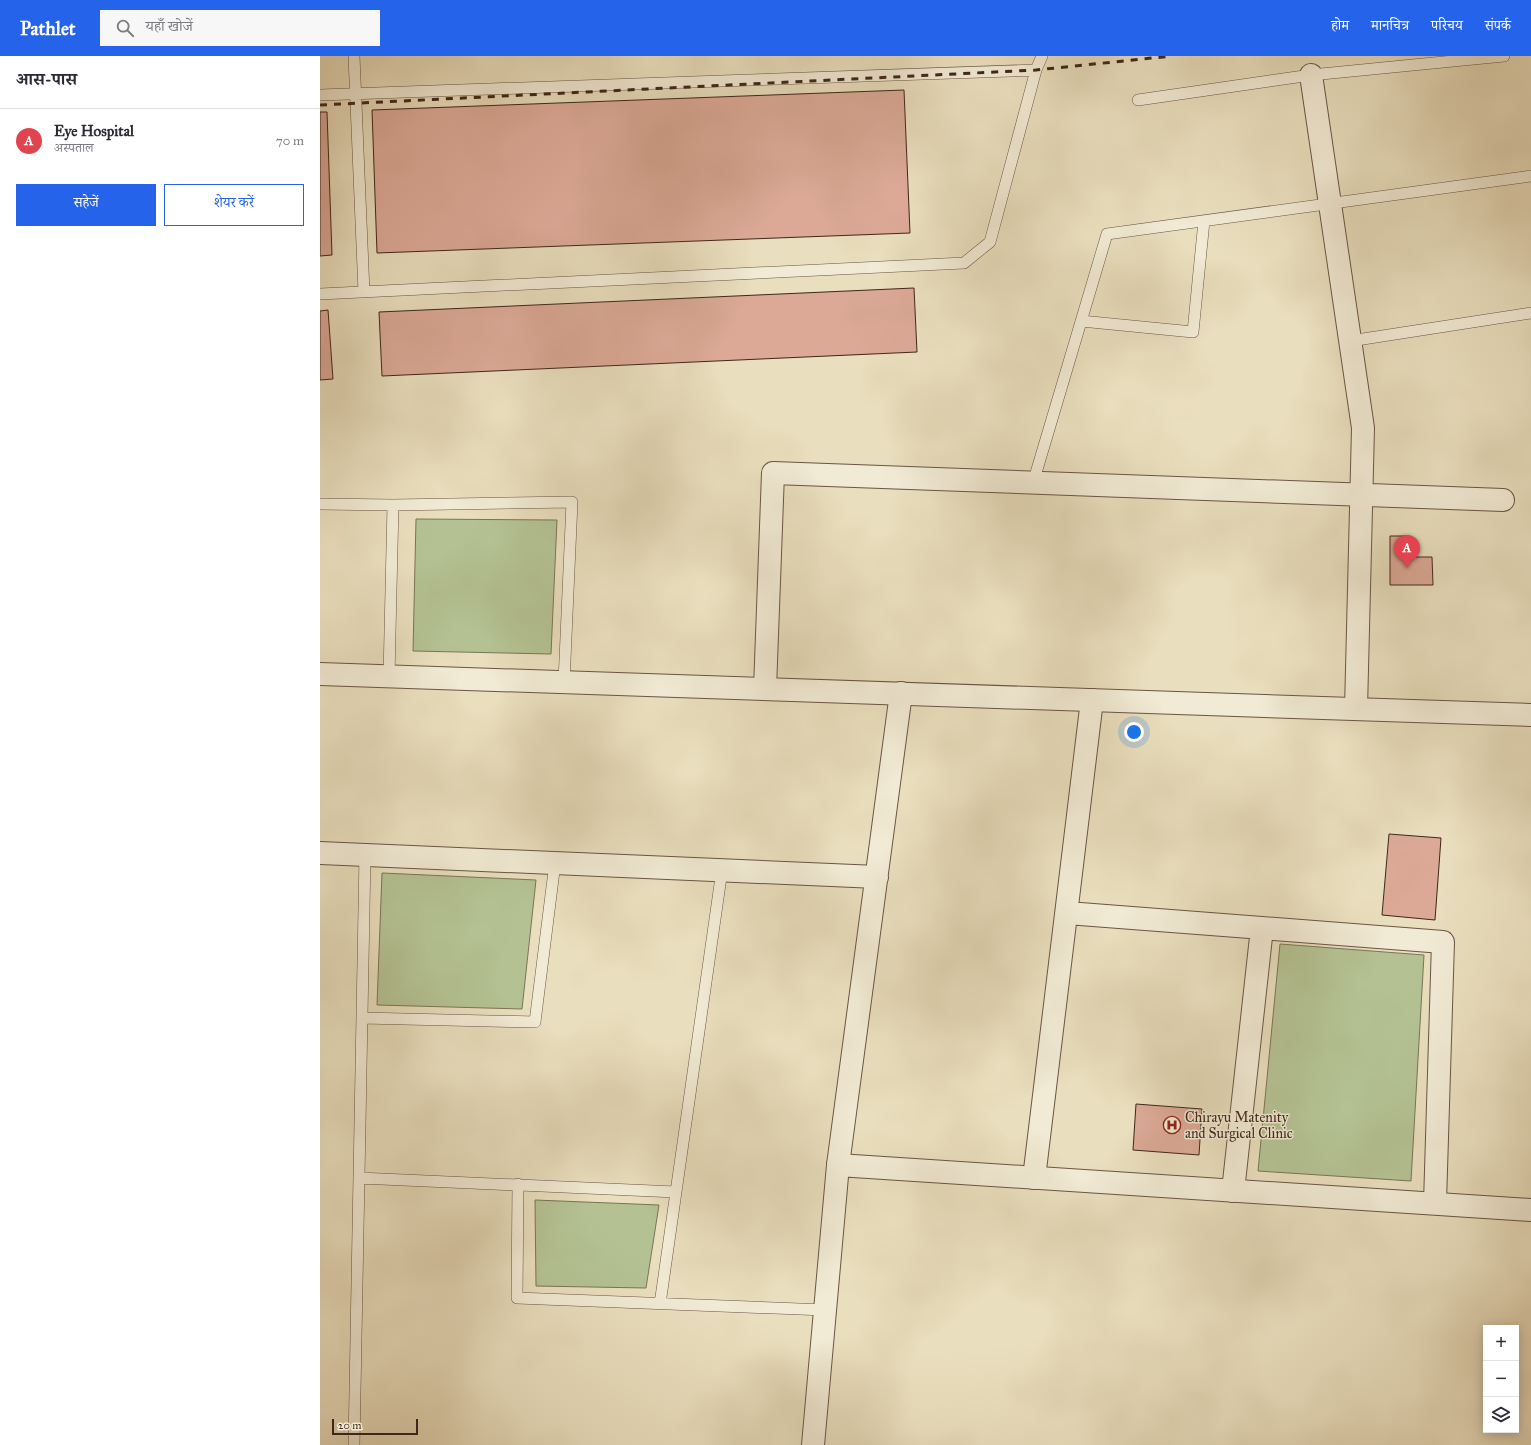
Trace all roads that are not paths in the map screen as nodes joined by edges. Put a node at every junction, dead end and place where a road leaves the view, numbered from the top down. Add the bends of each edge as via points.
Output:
1 (354, 56) edge
2 (1042, 56) edge
3 (1504, 56) edge
4 (1036, 70) junction
5 (1311, 75) junction
6 (355, 93) junction
7 (320, 94) edge
8 (1138, 100) dead end
9 (1531, 176) edge
10 (1330, 204) junction
11 (1204, 221) junction
12 (364, 292) junction
13 (320, 294) edge
14 (1531, 313) edge
15 (1081, 321) junction
16 (1350, 341) junction
17 (1033, 483) junction
18 (1362, 495) junction
19 (1503, 500) dead end
20 (320, 504) edge
21 (393, 505) junction
22 (320, 674) edge
23 (389, 676) junction
24 (564, 682) junction
25 (766, 689) junction
26 (901, 693) junction
27 (1092, 700) junction
28 (1356, 709) junction
29 (1531, 715) edge
30 (320, 853) edge
31 (365, 855) junction
32 (555, 863) junction
33 (722, 870) junction
34 (877, 877) junction
35 (1067, 912) junction
36 (1262, 928) junction
37 (362, 1018) junction
38 (838, 1165) junction
39 (359, 1178) junction
40 (1034, 1178) junction
41 (518, 1184) junction
42 (1233, 1191) junction
43 (676, 1192) junction
44 (1435, 1203) junction
45 (1531, 1210) edge
46 (660, 1304) junction
47 (825, 1310) junction
48 (354, 1445) edge
49 (813, 1445) edge

1 - 6 lane
2 - 4 lane
3 - 5 lane
4 - 6 lane
4 - 12 lane via 990,242 964,263
5 - 8 lane
5 - 10 street
6 - 7 lane
6 - 12 lane
9 - 10 lane
10 - 11 lane
10 - 16 street
11 - 15 lane via 1107,234
11 - 15 lane via 1193,332
12 - 13 lane
14 - 16 lane
15 - 17 lane
16 - 18 street via 1363,428
17 - 18 street
17 - 25 street via 773,473
18 - 19 street
18 - 28 street
20 - 21 lane
21 - 23 lane
21 - 24 lane via 572,502
22 - 23 street
23 - 24 street
24 - 25 street
25 - 26 street
26 - 27 street
26 - 34 street
27 - 28 street
27 - 35 street
28 - 29 street
30 - 31 street
31 - 32 street
31 - 37 lane
32 - 33 street
32 - 37 lane via 535,1022
33 - 34 street
33 - 43 lane
34 - 38 street
35 - 36 street
35 - 40 street
36 - 42 street
36 - 44 street via 1443,942
37 - 39 lane
38 - 40 street
38 - 47 street
39 - 41 lane
39 - 48 lane
40 - 42 street
41 - 43 lane
41 - 46 lane via 517,1298
42 - 44 street
43 - 46 lane
44 - 45 street
46 - 47 lane
47 - 49 street

